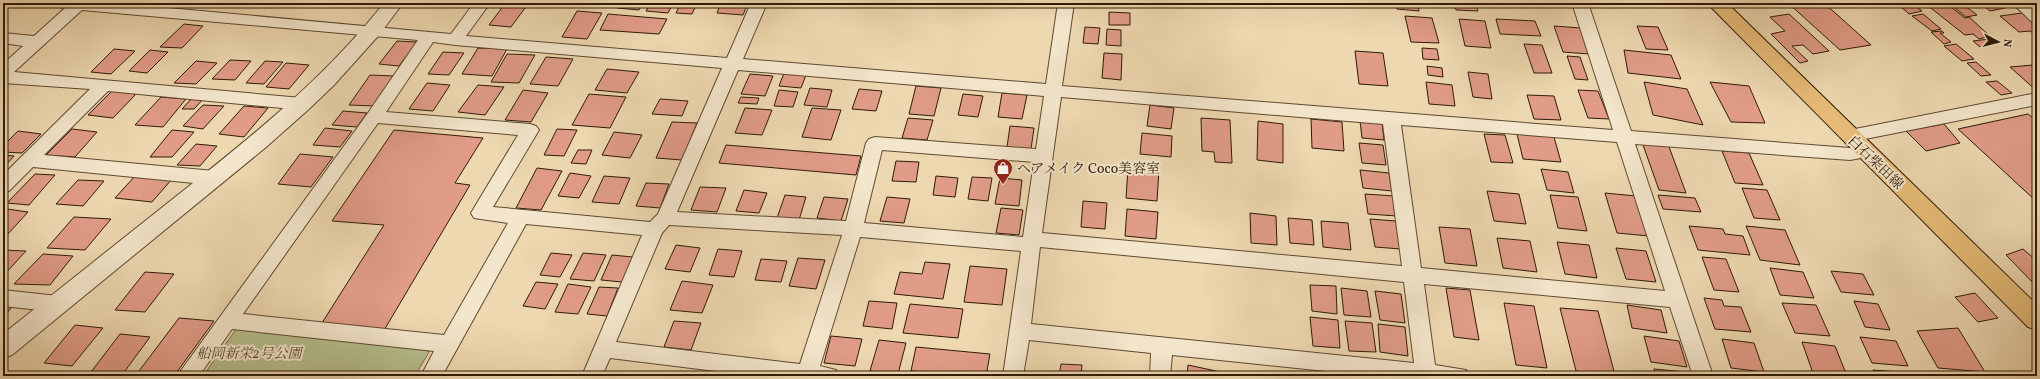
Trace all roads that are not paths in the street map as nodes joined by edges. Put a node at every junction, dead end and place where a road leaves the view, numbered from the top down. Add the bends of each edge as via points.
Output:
1 (59, 3) edge
2 (394, 3) edge
3 (482, 3) edge
4 (759, 3) edge
5 (1066, 3) edge
6 (1580, 3) edge
7 (1716, 3) edge
8 (2020, 3) edge
9 (78, 5) junction
10 (2037, 18) edge
11 (372, 31) junction
12 (429, 36) junction
13 (3, 38) edge
14 (455, 40) junction
15 (37, 42) junction
16 (733, 64) junction
17 (3, 73) edge
18 (3, 77) edge
19 (104, 85) junction
20 (1052, 91) junction
21 (2037, 99) edge
22 (302, 104) junction
23 (1391, 117) junction
24 (374, 118) junction
25 (1850, 136) junction
26 (1624, 137) junction
27 (1866, 152) junction
28 (1044, 156) junction
29 (28, 160) junction
30 (214, 178) junction
31 (3, 186) edge
32 (520, 218) junction
33 (660, 224) junction
34 (853, 229) junction
35 (1031, 242) junction
36 (1413, 274) junction
37 (3, 298) edge
38 (1677, 300) junction
39 (58, 304) junction
40 (2034, 313) edge
41 (228, 320) junction
42 (1020, 331) junction
43 (449, 344) junction
44 (1162, 346) junction
45 (3, 348) edge
46 (604, 349) junction
47 (1308, 368) edge
48 (739, 371) edge
49 (1426, 372) junction
50 (807, 374) junction
51 (187, 376) edge
52 (432, 376) edge
53 (592, 376) edge
54 (830, 376) edge
55 (1013, 376) edge
56 (1160, 376) edge
57 (1459, 376) edge
58 (1703, 376) edge

1 - 9 street
2 - 11 street
3 - 14 street
4 - 16 street
5 - 20 street
6 - 26 street
7 - 25 main road, 白石柴田線
8 - 10 street
9 - 11 street
9 - 15 street
11 - 12 street
11 - 22 street
12 - 14 street
12 - 24 street
13 - 15 street
14 - 16 street
15 - 17 street
16 - 20 street
16 - 33 street
18 - 19 street
19 - 22 street
19 - 29 street
20 - 23 street
20 - 28 street
21 - 25 street
22 - 30 street
23 - 26 street
23 - 36 street
24 - 32 street via 530,130 480,213
24 - 41 street
25 - 27 main road, 白石柴田線
26 - 27 street via 1850,154
26 - 38 street
27 - 40 main road, 白石柴田線
28 - 34 street via 875,143
28 - 35 street
29 - 30 street
29 - 31 street
30 - 39 street
32 - 33 street
32 - 43 street
33 - 34 street
33 - 46 street
34 - 35 street
34 - 50 street
35 - 36 street
35 - 42 street
36 - 38 street
36 - 49 street
37 - 39 street
38 - 58 street
39 - 45 street
41 - 43 street
41 - 51 street
42 - 44 street
42 - 55 street
43 - 52 street
44 - 47 street
44 - 56 street
46 - 48 street
46 - 53 street
47 - 49 street
48 - 50 street
49 - 57 street
50 - 54 street

